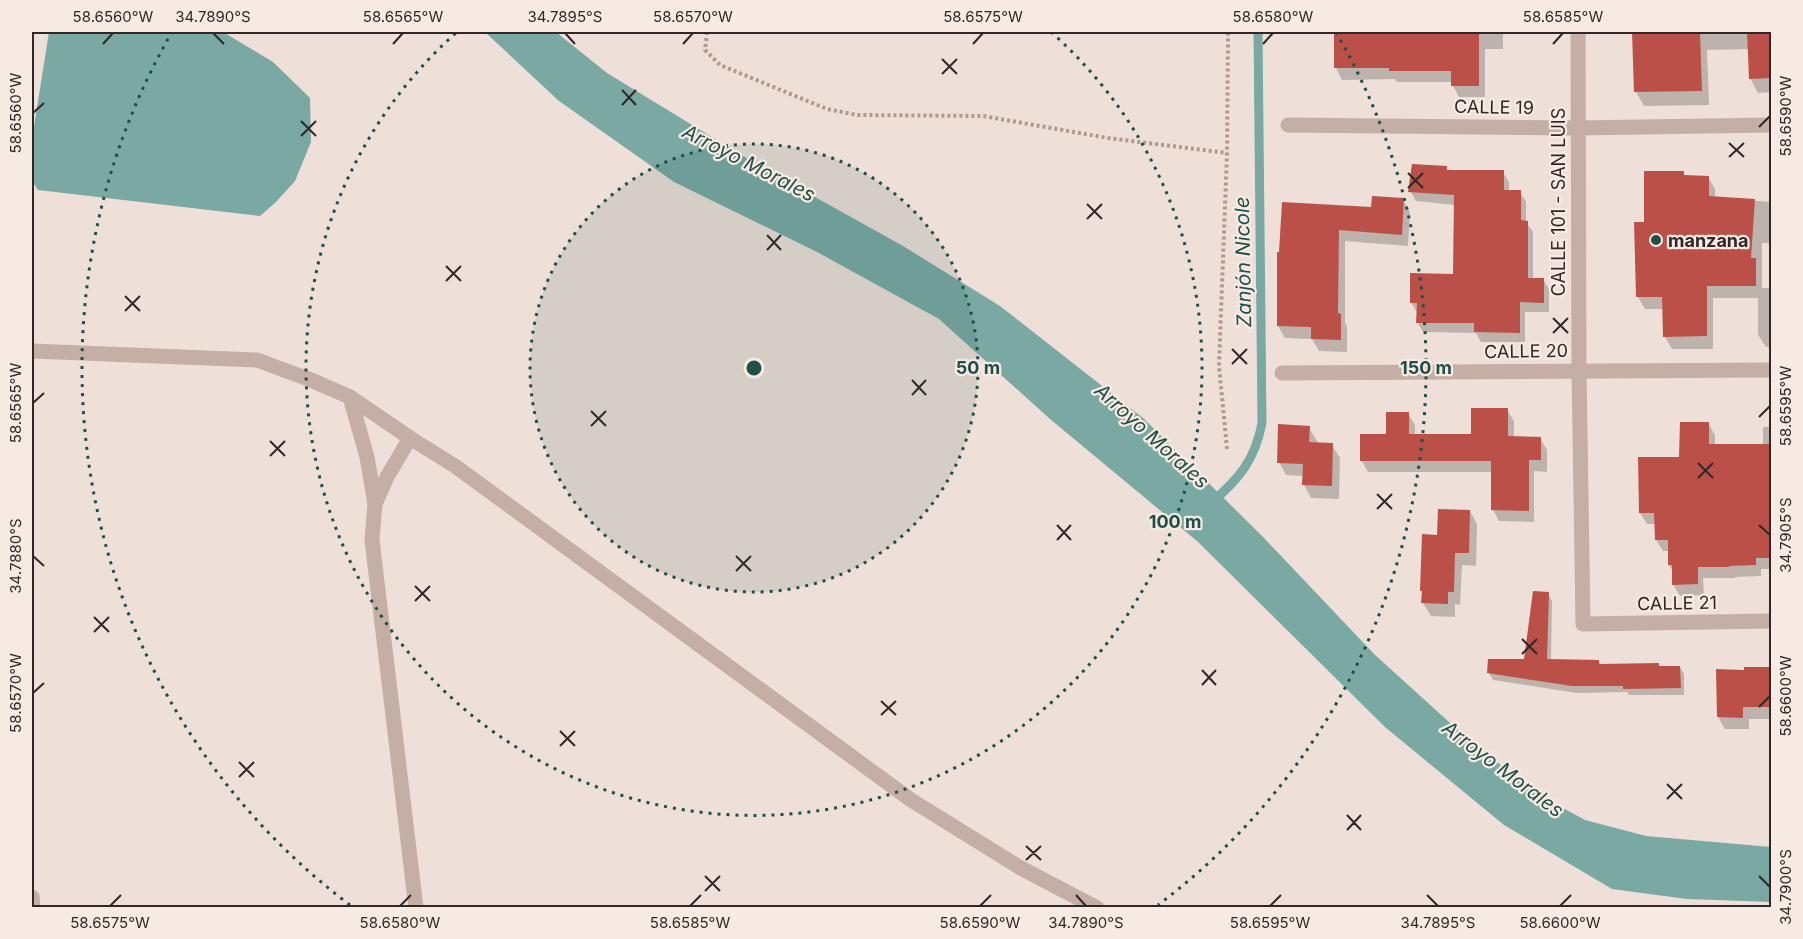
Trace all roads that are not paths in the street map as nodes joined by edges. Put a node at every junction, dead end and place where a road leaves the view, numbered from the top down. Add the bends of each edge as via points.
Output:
1 (1578, 32) edge
2 (1772, 124) edge
3 (1288, 125) dead end
4 (1577, 128) junction
5 (32, 351) edge
6 (1579, 370) junction
7 (1772, 370) edge
8 (1282, 373) dead end
9 (350, 397) junction
10 (410, 438) junction
11 (375, 504) junction
12 (1772, 621) edge
13 (1583, 624) joint
14 (32, 897) edge
15 (33, 908) edge
16 (416, 908) edge
17 (1097, 908) edge

1 - 4 street, CALLE 101 - SAN LUIS
2 - 4 street, CALLE 19
3 - 4 street, CALLE 19
4 - 6 street, CALLE 101 - SAN LUIS
5 - 9 street via 257,360
6 - 7 street, CALLE 20
6 - 8 street, CALLE 20
6 - 13 street, CALLE 101 - SAN LUIS
9 - 10 street
9 - 11 street
10 - 11 street
10 - 17 street via 464,473 911,800 1019,867
11 - 16 street via 372,540
12 - 13 street, CALLE 21
14 - 15 street

